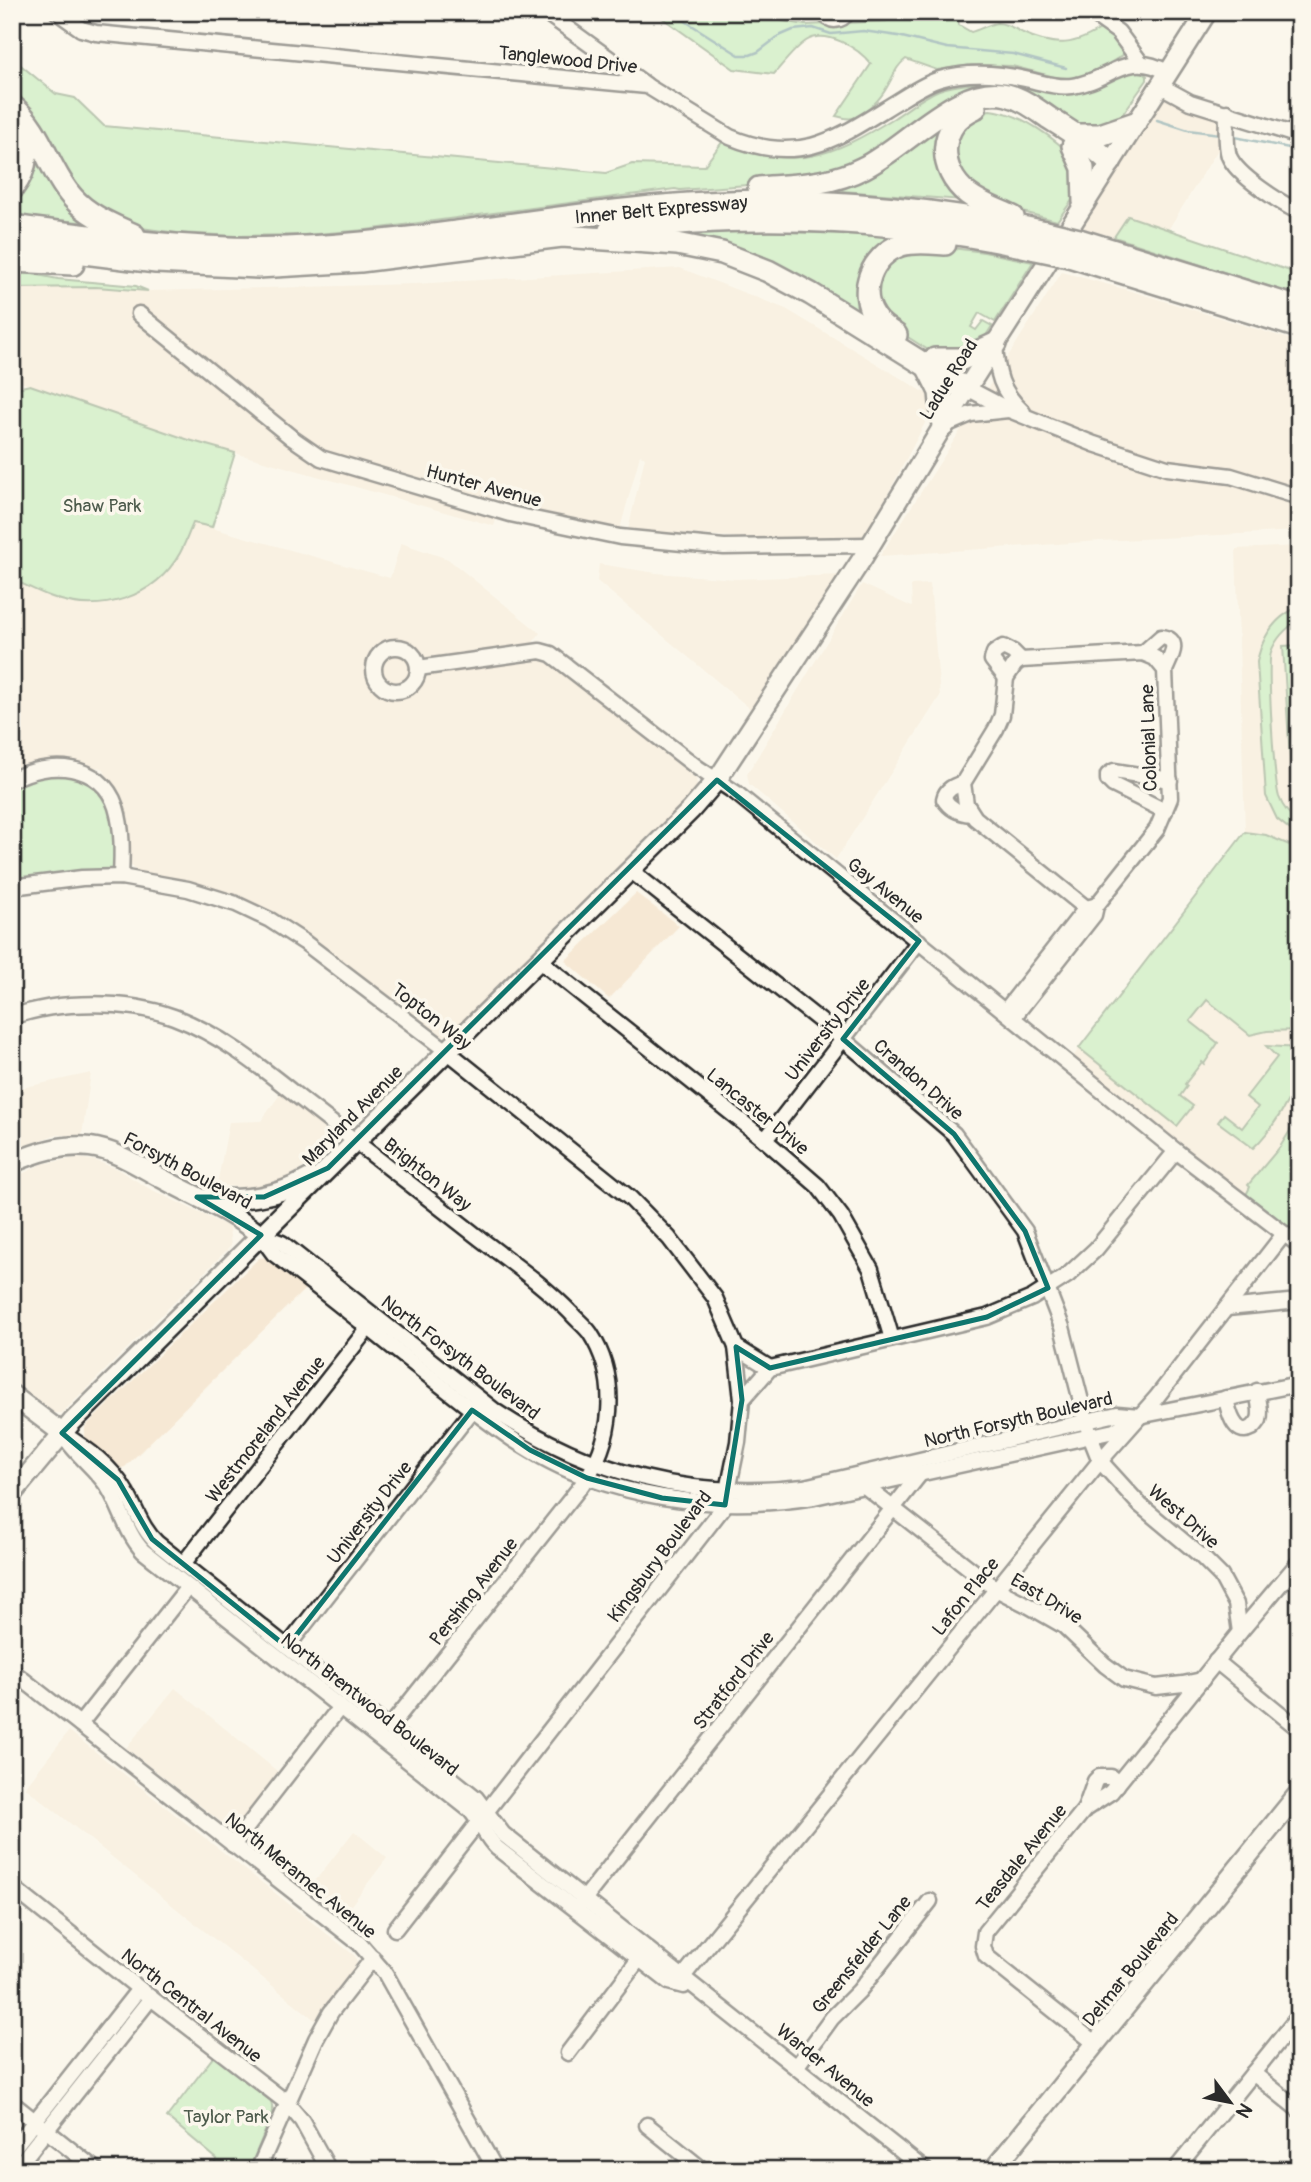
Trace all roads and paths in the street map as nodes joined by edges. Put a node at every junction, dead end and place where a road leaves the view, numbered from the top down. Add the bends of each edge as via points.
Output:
1 (57, 12) edge
2 (545, 12) edge
3 (824, 12) edge
4 (848, 12) edge
5 (1090, 12) edge
6 (1207, 12) edge
7 (1141, 63) junction
8 (1163, 79) junction
9 (647, 86) junction
10 (12, 106) edge
11 (1227, 111) junction
12 (12, 120) edge
13 (1135, 123) junction
14 (1299, 136) edge
15 (1074, 140) junction
16 (1110, 162) junction
17 (12, 189) edge
18 (1084, 202) junction
19 (660, 206) junction
20 (1299, 212) edge
21 (12, 226) edge
22 (562, 236) junction
23 (1042, 240) junction
24 (152, 243) junction
25 (12, 244) edge
26 (1074, 248) junction
27 (12, 261) edge
28 (190, 265) junction
29 (1299, 308) edge
30 (139, 314) dead end
31 (1299, 327) edge
32 (995, 344) junction
33 (931, 363) junction
34 (967, 388) junction
35 (1009, 410) junction
36 (1029, 418) junction
37 (943, 426) junction
38 (1299, 497) edge
39 (871, 545) junction
40 (1143, 653) junction
41 (1021, 660) junction
42 (418, 668) dead end
43 (1166, 670) junction
44 (1006, 678) junction
45 (720, 775) junction
46 (12, 780) edge
47 (1170, 780) junction
48 (1165, 811) junction
49 (630, 870) junction
50 (121, 877) junction
51 (12, 887) edge
52 (1091, 907) junction
53 (919, 941) junction
54 (539, 960) junction
55 (1009, 1014) junction
56 (12, 1017) edge
57 (843, 1039) junction
58 (447, 1051) junction
59 (765, 1140) junction
60 (355, 1141) junction
61 (1176, 1151) junction
62 (12, 1163) edge
63 (328, 1168) junction
64 (197, 1196) junction
65 (1284, 1234) junction
66 (260, 1235) junction
67 (1299, 1245) edge
68 (1048, 1288) junction
69 (1299, 1301) edge
70 (1227, 1308) junction
71 (372, 1323) junction
72 (892, 1339) junction
73 (736, 1347) junction
74 (770, 1368) junction
75 (1299, 1384) edge
76 (1257, 1391) junction
77 (12, 1395) edge
78 (1226, 1398) junction
79 (742, 1400) junction
80 (477, 1405) junction
81 (1139, 1416) junction
82 (1086, 1421) junction
83 (62, 1433) junction
84 (1090, 1436) junction
85 (1100, 1461) junction
86 (595, 1464) junction
87 (920, 1474) junction
88 (852, 1476) junction
89 (587, 1478) junction
90 (866, 1487) junction
91 (12, 1494) edge
92 (727, 1498) junction
93 (893, 1509) junction
94 (1299, 1562) edge
95 (184, 1564) junction
96 (188, 1587) junction
97 (996, 1589) junction
98 (1240, 1632) junction
99 (287, 1647) junction
100 (1216, 1661) junction
101 (12, 1671) edge
102 (1202, 1680) junction
103 (340, 1707) junction
104 (80, 1724) junction
105 (389, 1728) junction
106 (1299, 1729) edge
107 (1299, 1793) edge
108 (483, 1817) junction
109 (233, 1845) junction
110 (12, 1887) edge
111 (585, 1898) junction
112 (930, 1901) dead end
113 (576, 1910) junction
114 (395, 1929) dead end
115 (373, 1958) junction
116 (639, 1959) junction
117 (680, 1980) junction
118 (145, 1994) junction
119 (1299, 2016) edge
120 (1096, 2044) junction
121 (568, 2053) dead end
122 (797, 2066) junction
123 (1252, 2073) junction
124 (286, 2102) junction
125 (12, 2103) edge
126 (1299, 2110) edge
127 (647, 2125) dead end
128 (41, 2126) junction
129 (12, 2150) edge
130 (15, 2170) edge
131 (96, 2170) edge
132 (258, 2170) edge
133 (329, 2170) edge
134 (496, 2170) edge
135 (703, 2170) edge
136 (925, 2170) edge
137 (993, 2170) edge
138 (1175, 2170) edge

1 - 9 street, Tanglewood Drive via 81,29 96,33
2 - 9 street
3 - 4 street via 833,20
5 - 7 street via 1118,32
6 - 8 main road, Ladue Road
7 - 8 street via 1151,65
7 - 9 street, Tanglewood Drive via 1071,86 996,73 940,79 826,143 803,149 745,144
8 - 11 street via 1190,102
8 - 13 main road, Ladue Road
10 - 24 highway via 32,127 63,184 82,207
11 - 14 street
11 - 20 street via 1229,156 1235,165
12 - 17 highway via 27,149 24,170
13 - 15 highway
13 - 16 main road, Ladue Road
15 - 16 highway via 1087,155
15 - 18 highway via 1083,168
15 - 19 highway via 1017,98 984,94 960,103 881,159 850,174 813,184 760,188
15 - 23 highway via 995,104 968,111 946,140 946,164 968,194
16 - 18 main road, Ladue Road
18 - 32 main road, Ladue Road
19 - 23 highway, Inner Belt Expressway via 745,201 860,204 950,214
19 - 24 highway, Inner Belt Expressway via 322,246 220,248
21 - 24 highway, Inner Belt Expressway
22 - 23 highway, Inner Belt Expressway via 698,221 801,219
22 - 28 highway via 326,264
22 - 33 highway via 677,244 722,253 792,283
23 - 26 highway, Inner Belt Expressway, bridge
23 - 33 highway via 925,242 901,245 881,257 867,285 874,316
25 - 28 highway
26 - 29 highway, Inner Belt Expressway
26 - 31 highway, Inner Belt Expressway
27 - 28 highway
30 - 39 street, Hunter Avenue via 321,458 510,514 621,537 724,547
32 - 33 highway via 962,359
32 - 34 main road, Ladue Road
32 - 36 street via 1002,387
33 - 34 highway via 951,369
33 - 37 highway
34 - 35 street
34 - 37 main road, Ladue Road
35 - 36 street
35 - 37 street via 972,414
36 - 38 street via 1167,467 1231,476
37 - 39 main road, Ladue Road
39 - 45 main road, Ladue Road
40 - 41 street, Colonial Lane
40 - 43 street, Colonial Lane
40 - 43 street, Colonial Lane via 1161,637 1169,638 1175,648
41 - 44 street
41 - 44 street, Colonial Lane via 1003,647 994,653 992,660
42 - 45 street, Gay Avenue via 540,651 551,654
43 - 47 street, Colonial Lane
44 - 52 street, Colonial Lane via 1002,715 963,783 966,804 971,814
45 - 49 main road, Maryland Avenue
45 - 53 street, Gay Avenue
46 - 50 street via 29,771 56,767 79,770 100,782 110,793 118,819
47 - 48 street, Colonial Lane
47 - 48 street via 1114,771 1108,775 1113,785
48 - 52 street, Colonial Lane via 1157,829
49 - 54 main road, Maryland Avenue
49 - 57 street, Crandon Drive
50 - 51 street, Topton Way
50 - 58 street, Topton Way via 188,889 270,920
52 - 55 street, Colonial Lane via 1094,915 1076,929
53 - 55 street, Gay Avenue
53 - 57 street, University Drive
54 - 58 main road, Maryland Avenue
54 - 59 street, Lancaster Drive
55 - 61 street, Gay Avenue
56 - 60 street, Brighton Way via 77,1005 142,1007 172,1017 201,1028 256,1064
57 - 59 street, University Drive
57 - 68 street, Crandon Drive via 954,1135 1026,1231
58 - 60 main road, Maryland Avenue
58 - 73 street, Topton Way via 630,1198 669,1238 715,1298
59 - 72 street, Lancaster Drive via 818,1186 841,1216 871,1269
60 - 63 main road, Maryland Avenue
60 - 86 street, Brighton Way via 559,1301 589,1332 606,1367 610,1405 606,1439
61 - 65 street, Gay Avenue
61 - 68 street via 1096,1249
62 - 64 main road, Forsyth Boulevard via 61,1147 93,1147
63 - 64 main road via 279,1194
63 - 66 main road, Maryland Avenue
64 - 66 main road, Forsyth Boulevard
65 - 67 street, Gay Avenue
65 - 70 street, Lafon Place
66 - 71 street, North Forsyth Boulevard via 274,1254
66 - 83 main road, Maryland Avenue
68 - 72 street via 987,1317
68 - 82 street, Crandon Drive
69 - 70 street
70 - 81 street, Lafon Place
71 - 80 street, North Forsyth Boulevard
71 - 95 street, Westmoreland Avenue
72 - 74 street
73 - 74 street
73 - 79 street, Topton Way
74 - 79 street
75 - 76 street
76 - 78 street
76 - 78 street via 1258,1421 1246,1430 1234,1423
77 - 83 main road, North Brentwood Boulevard
78 - 81 street
79 - 92 street, Kingsbury Boulevard
80 - 86 street, North Forsyth Boulevard
80 - 89 street, North Forsyth Boulevard via 530,1450
80 - 99 street, University Drive
81 - 82 street, North Forsyth Boulevard via 1117,1414
81 - 84 street, North Forsyth Boulevard via 1114,1431
81 - 85 street, Lafon Place
82 - 84 street, Crandon Drive
82 - 88 street, North Forsyth Boulevard
83 - 91 main road, Maryland Avenue
83 - 95 street, North Brentwood Boulevard via 102,1462 149,1534
83 - 96 street, North Brentwood Boulevard via 107,1486 139,1546
84 - 85 street, West Drive
84 - 87 street, North Forsyth Boulevard
85 - 97 street, Lafon Place
85 - 98 street, West Drive via 1140,1505 1221,1576 1236,1604
86 - 89 street, Brighton Way
86 - 92 street, North Forsyth Boulevard
87 - 90 street, North Forsyth Boulevard
87 - 93 street, Stratford Drive
88 - 90 street, East Drive
88 - 92 street, North Forsyth Boulevard
89 - 92 street, North Forsyth Boulevard via 662,1497
89 - 105 street, Pershing Avenue
90 - 92 street, North Forsyth Boulevard via 794,1500
90 - 93 street, East Drive
92 - 108 street, Kingsbury Boulevard
93 - 97 street, East Drive
93 - 111 street, Stratford Drive
94 - 98 street, Teasdale Avenue
95 - 99 street, North Brentwood Boulevard
96 - 103 street, North Brentwood Boulevard
96 - 104 street
97 - 102 street, East Drive via 1064,1626 1124,1679 1156,1687
97 - 117 street, Lafon Place
98 - 100 street, Teasdale Avenue
99 - 105 street, North Brentwood Boulevard
100 - 102 street, Teasdale Avenue
100 - 106 street
101 - 104 street, North Meramec Avenue
102 - 120 street, Teasdale Avenue via 1117,1785 1111,1777 1099,1777 1085,1809 985,1932 986,1956
103 - 108 street, North Brentwood Boulevard
103 - 109 street
104 - 109 street, North Meramec Avenue
105 - 108 street, North Brentwood Boulevard via 477,1798
107 - 120 main road, Delmar Boulevard
108 - 111 street, North Brentwood Boulevard
108 - 113 street, North Brentwood Boulevard via 486,1837 497,1849
108 - 114 street, Kingsbury Boulevard
109 - 115 street, North Meramec Avenue
110 - 118 street, North Central Avenue
111 - 113 street, Stratford Drive
111 - 117 street, North Brentwood Boulevard
112 - 122 street, Greensfelder Lane
113 - 116 street, North Brentwood Boulevard
115 - 124 street via 331,2012
115 - 134 street, North Meramec Avenue
116 - 117 street, North Brentwood Boulevard via 669,1982
116 - 121 street
117 - 122 street, Warder Avenue via 702,1991
118 - 124 street, North Central Avenue
118 - 128 street
119 - 123 street
120 - 137 main road, Delmar Boulevard
122 - 136 street, Warder Avenue
123 - 126 street
123 - 138 street
124 - 132 street
124 - 133 street, North Central Avenue
125 - 128 street
127 - 135 street
128 - 129 street
128 - 130 street
128 - 131 street

